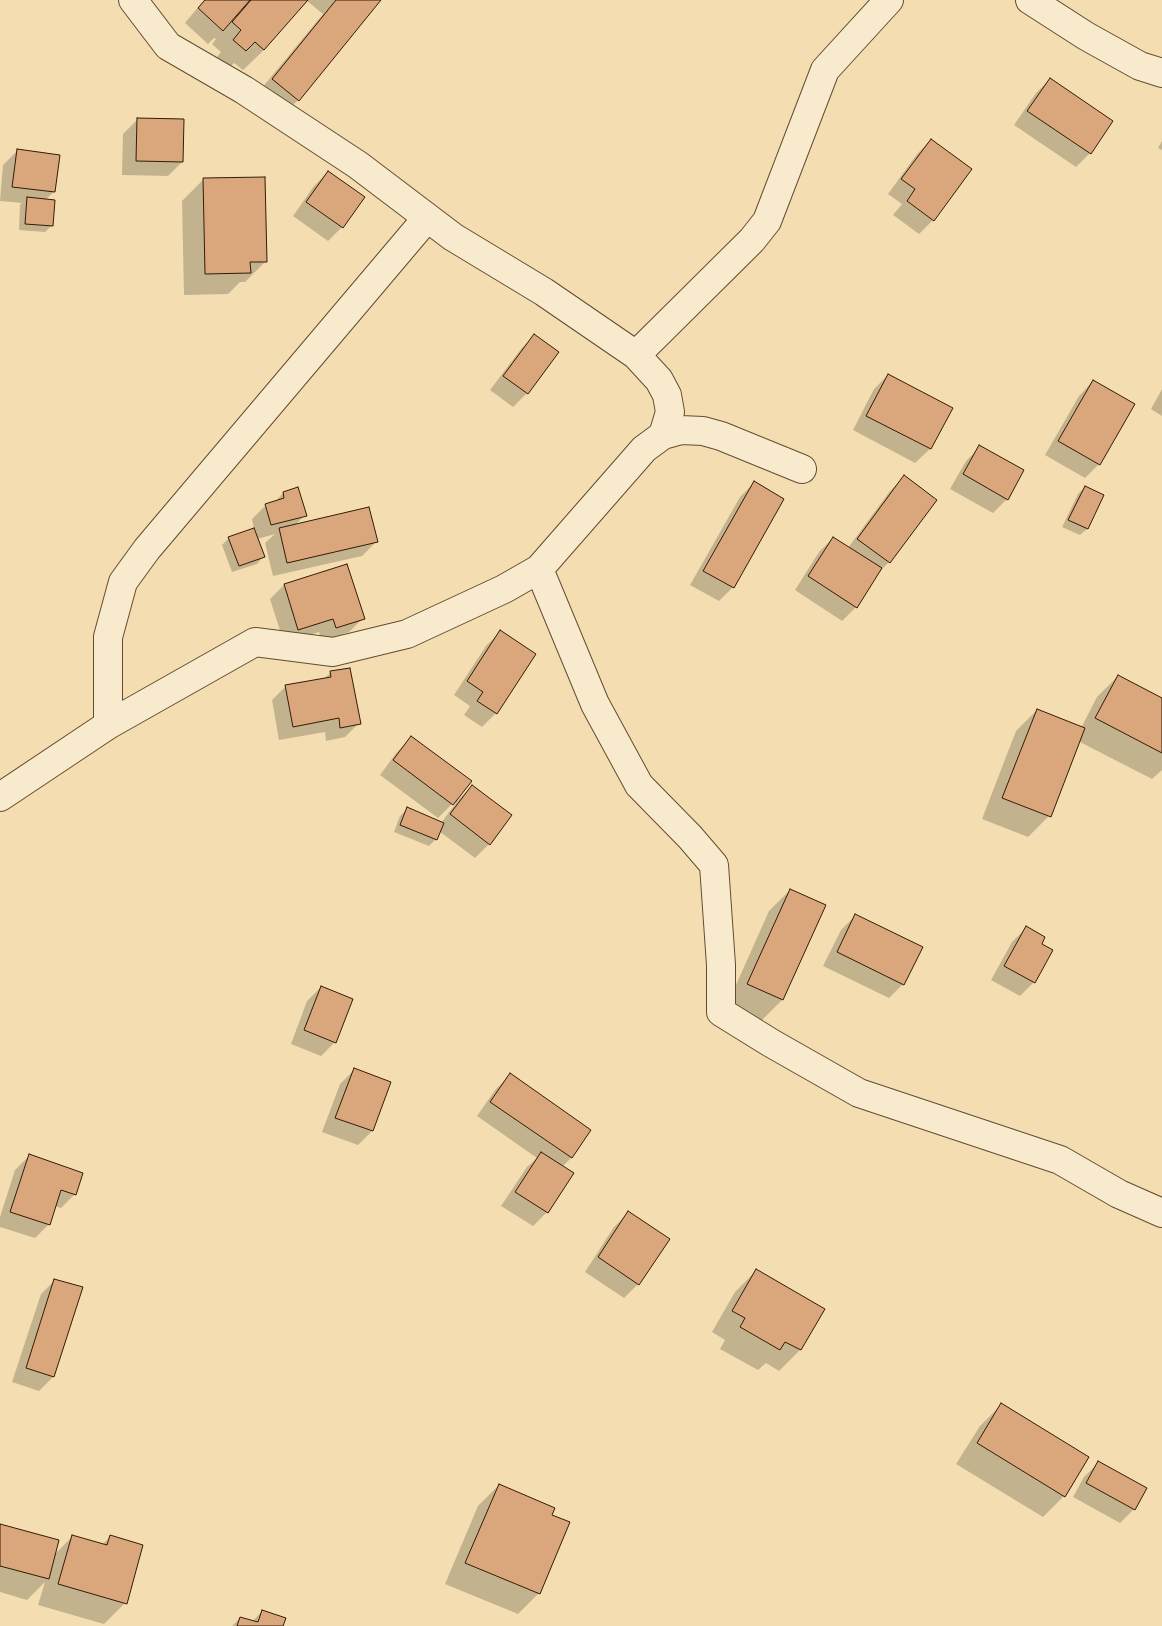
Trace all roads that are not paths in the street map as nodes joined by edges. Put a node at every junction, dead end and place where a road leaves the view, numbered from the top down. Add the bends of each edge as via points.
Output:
1 (133, 0) edge
2 (889, 0) edge
3 (1030, 0) edge
4 (1162, 73) edge
5 (427, 218) junction
6 (636, 355) junction
7 (663, 435) junction
8 (802, 469) dead end
9 (539, 569) junction
10 (108, 725) junction
11 (0, 797) edge
12 (1162, 1213) edge

1 - 5 street via 168,46 244,90 358,165
2 - 6 street via 825,70 767,221 752,240
3 - 4 street via 1140,66
5 - 6 street
5 - 10 street via 147,549 123,582 108,637
6 - 7 street via 659,380 667,395 670,412
7 - 8 street via 681,430 721,436
7 - 9 street via 644,449
9 - 10 street via 407,634 333,652 255,642
9 - 12 street via 595,704 639,785 714,865 721,1012 859,1093 1060,1160 1119,1194
10 - 11 street

